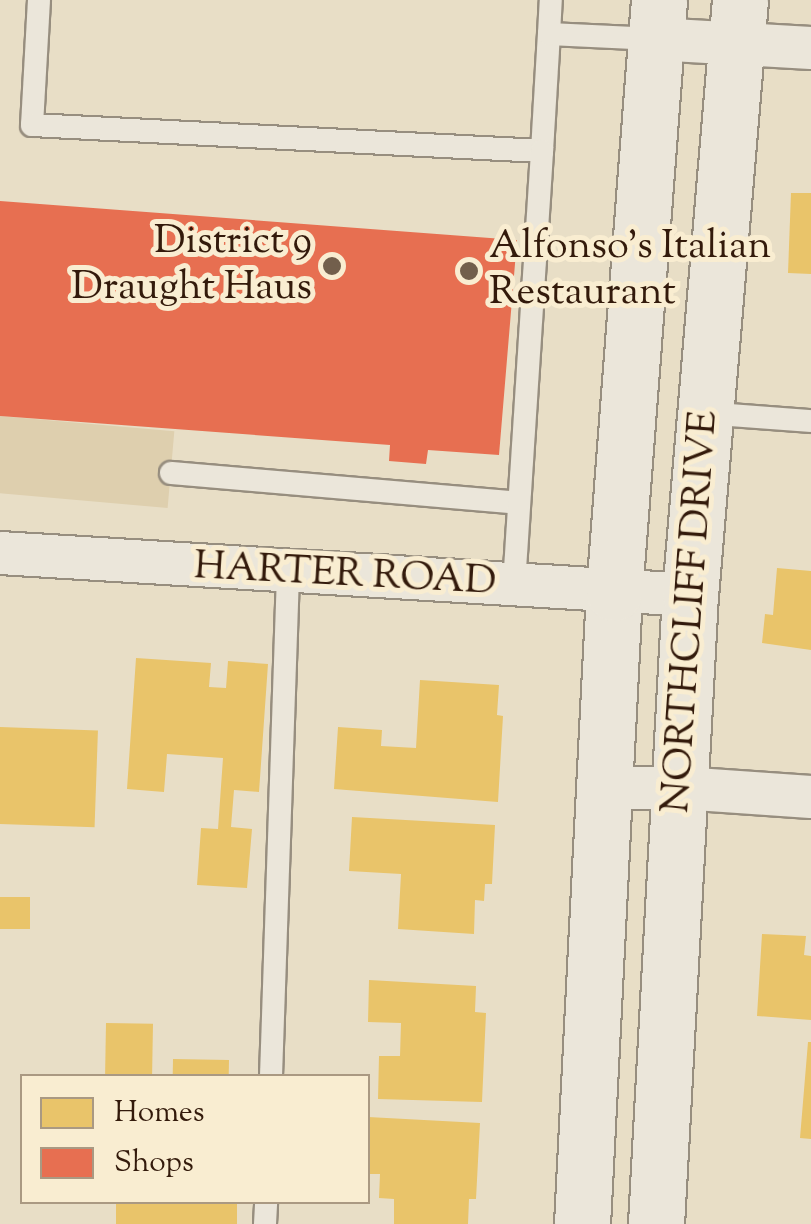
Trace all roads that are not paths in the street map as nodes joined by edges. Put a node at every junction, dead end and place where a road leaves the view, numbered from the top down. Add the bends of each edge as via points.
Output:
1 (40, 0) edge
2 (551, 0) edge
3 (657, 19) edge
4 (738, 21) edge
5 (549, 34) junction
6 (811, 48) edge
7 (542, 151) junction
8 (704, 412) junction
9 (811, 421) edge
10 (171, 473) dead end
11 (519, 503) junction
12 (0, 554) edge
13 (288, 574) junction
14 (514, 585) junction
15 (614, 592) junction
16 (690, 595) junction
17 (604, 788) junction
18 (681, 788) junction
19 (811, 798) edge
20 (270, 1074) edge
21 (582, 1224) edge
22 (656, 1224) edge

1 - 7 lane via 32,125
2 - 5 lane
3 - 4 street
3 - 5 lane
3 - 15 street, NORTHCLIFF DRIVE
4 - 6 street
4 - 8 street, NORTHCLIFF DRIVE
5 - 7 lane
7 - 11 lane
8 - 9 lane
8 - 16 street, NORTHCLIFF DRIVE
10 - 11 lane
11 - 14 lane
12 - 13 street, HARTER ROAD
13 - 14 street, HARTER ROAD
13 - 20 lane
14 - 15 street, HARTER ROAD
15 - 16 street, HARTER ROAD
15 - 17 street, NORTHCLIFF DRIVE
16 - 18 street, NORTHCLIFF DRIVE
17 - 18 street
17 - 21 street, NORTHCLIFF DRIVE
18 - 19 street
18 - 22 street, NORTHCLIFF DRIVE

